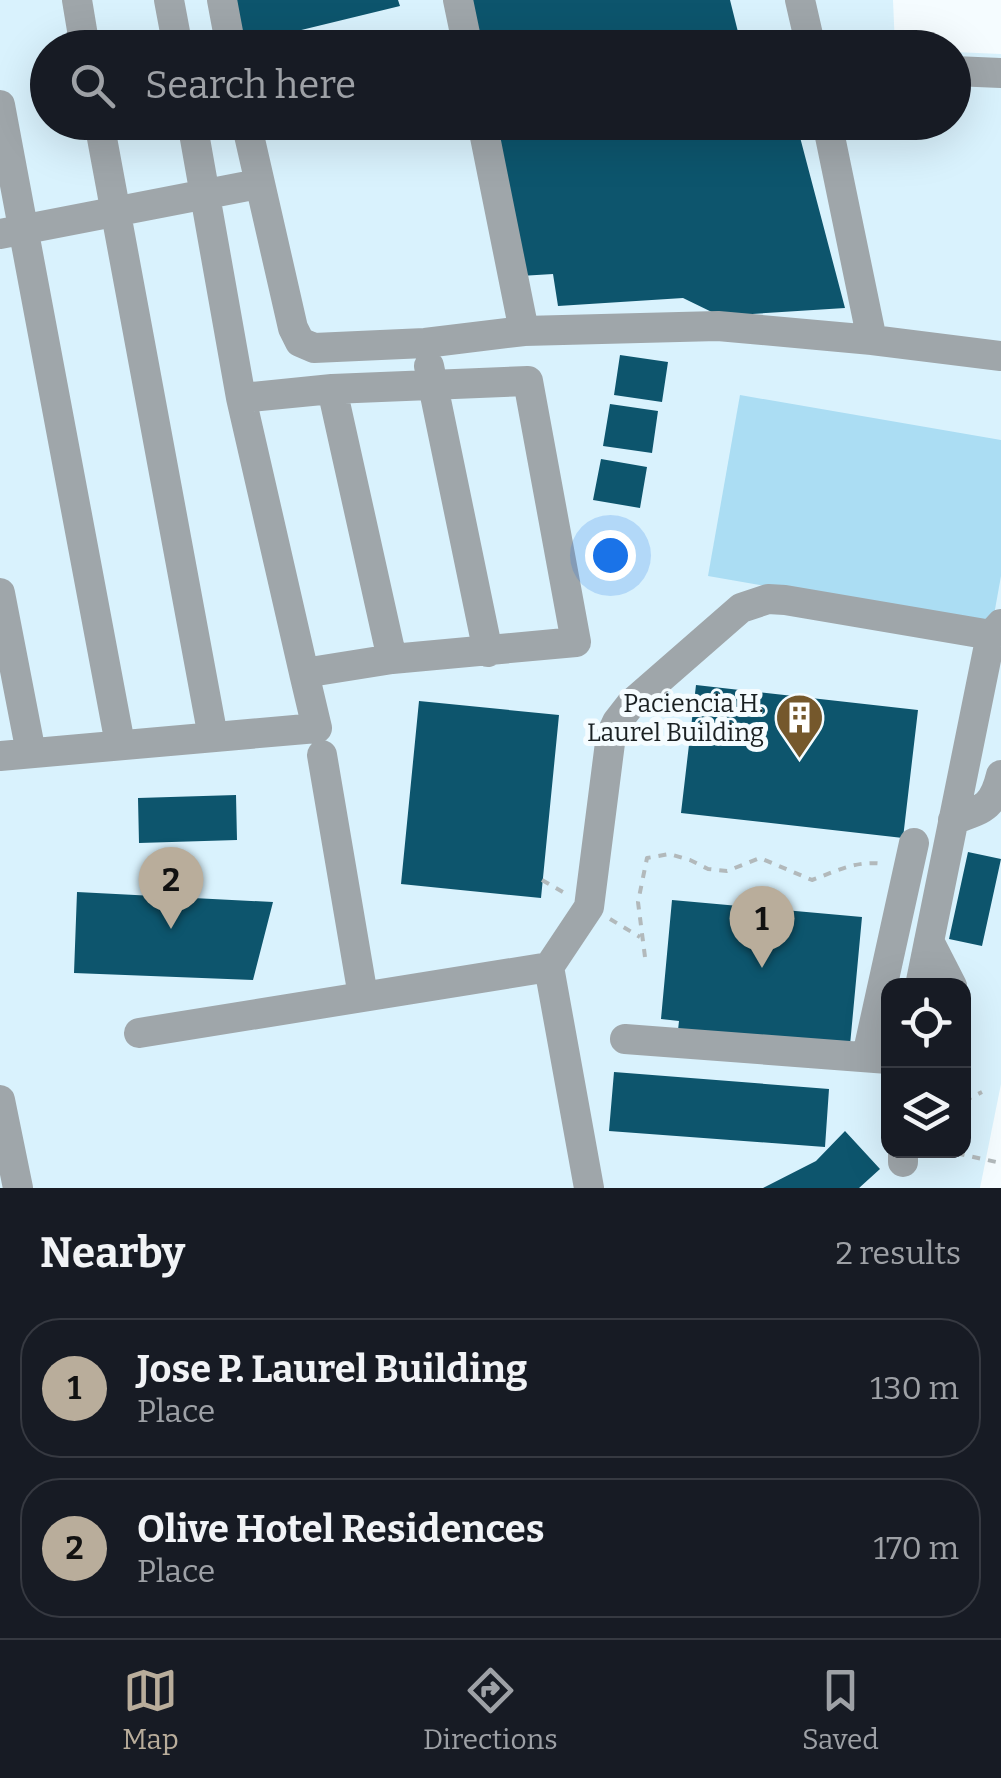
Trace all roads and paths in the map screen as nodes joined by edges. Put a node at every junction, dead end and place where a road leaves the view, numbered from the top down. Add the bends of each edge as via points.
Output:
1 (77, 0) edge
2 (170, 0) edge
3 (222, 0) edge
4 (458, 0) edge
5 (800, 0) edge
6 (82, 30) edge
7 (175, 30) edge
8 (228, 30) edge
9 (464, 30) edge
10 (807, 30) edge
11 (971, 72) edge
12 (1001, 74) edge
13 (0, 106) edge
14 (102, 140) edge
15 (195, 140) edge
16 (249, 140) edge
17 (486, 140) edge
18 (831, 140) edge
19 (258, 184) junction
20 (206, 195) junction
21 (116, 212) junction
22 (13, 232) edge
23 (524, 332) junction
24 (872, 340) junction
25 (425, 343) junction
26 (1001, 356) edge
27 (431, 384) junction
28 (332, 389) junction
29 (241, 398) junction
30 (0, 593) edge
31 (996, 630) edge
32 (488, 652) junction
33 (392, 659) junction
34 (304, 673) junction
35 (213, 737) junction
36 (120, 744) junction
37 (31, 753) junction
38 (322, 755) dead end
39 (0, 756) edge
40 (1001, 775) edge
41 (953, 820) junction
42 (911, 855) joint
43 (929, 941) junction
44 (644, 957) dead end
45 (549, 966) junction
46 (922, 978) edge
47 (948, 978) edge
48 (363, 996) junction
49 (139, 1032) dead end
50 (625, 1039) dead end
51 (878, 1058) edge
52 (982, 1092) dead end
53 (971, 1098) edge
54 (0, 1100) edge
55 (971, 1156) edge
56 (1001, 1163) edge
57 (18, 1188) edge
58 (589, 1188) edge

1 - 6 lane
2 - 7 lane
3 - 8 lane
4 - 9 lane
5 - 10 lane
11 - 12 lane
13 - 22 lane
14 - 21 lane
15 - 20 lane
16 - 19 lane
17 - 23 lane
18 - 24 lane
19 - 20 lane
19 - 25 lane via 300,342 328,350
20 - 21 lane
20 - 29 lane
21 - 22 lane
21 - 35 lane
22 - 36 lane
23 - 24 lane via 718,326
23 - 25 lane
24 - 26 lane
25 - 27 lane
27 - 28 lane
27 - 32 lane
27 - 32 lane via 528,381 576,642
28 - 29 lane
28 - 33 lane
29 - 34 lane
30 - 37 lane
31 - 41 lane
31 - 45 lane via 786,600 741,608 616,722 588,907
32 - 33 lane
33 - 34 lane
34 - 35 lane via 317,728
35 - 36 lane
36 - 37 lane
37 - 39 lane
38 - 48 lane
40 - 41 lane via 986,808
41 - 43 lane
42 - 44 path via 812,880 760,858 726,871 669,854 647,858 638,902
42 - 51 lane
43 - 46 lane
43 - 47 lane
45 - 48 lane
45 - 58 lane
48 - 49 lane
50 - 51 lane
52 - 53 path
54 - 57 lane
55 - 56 path

